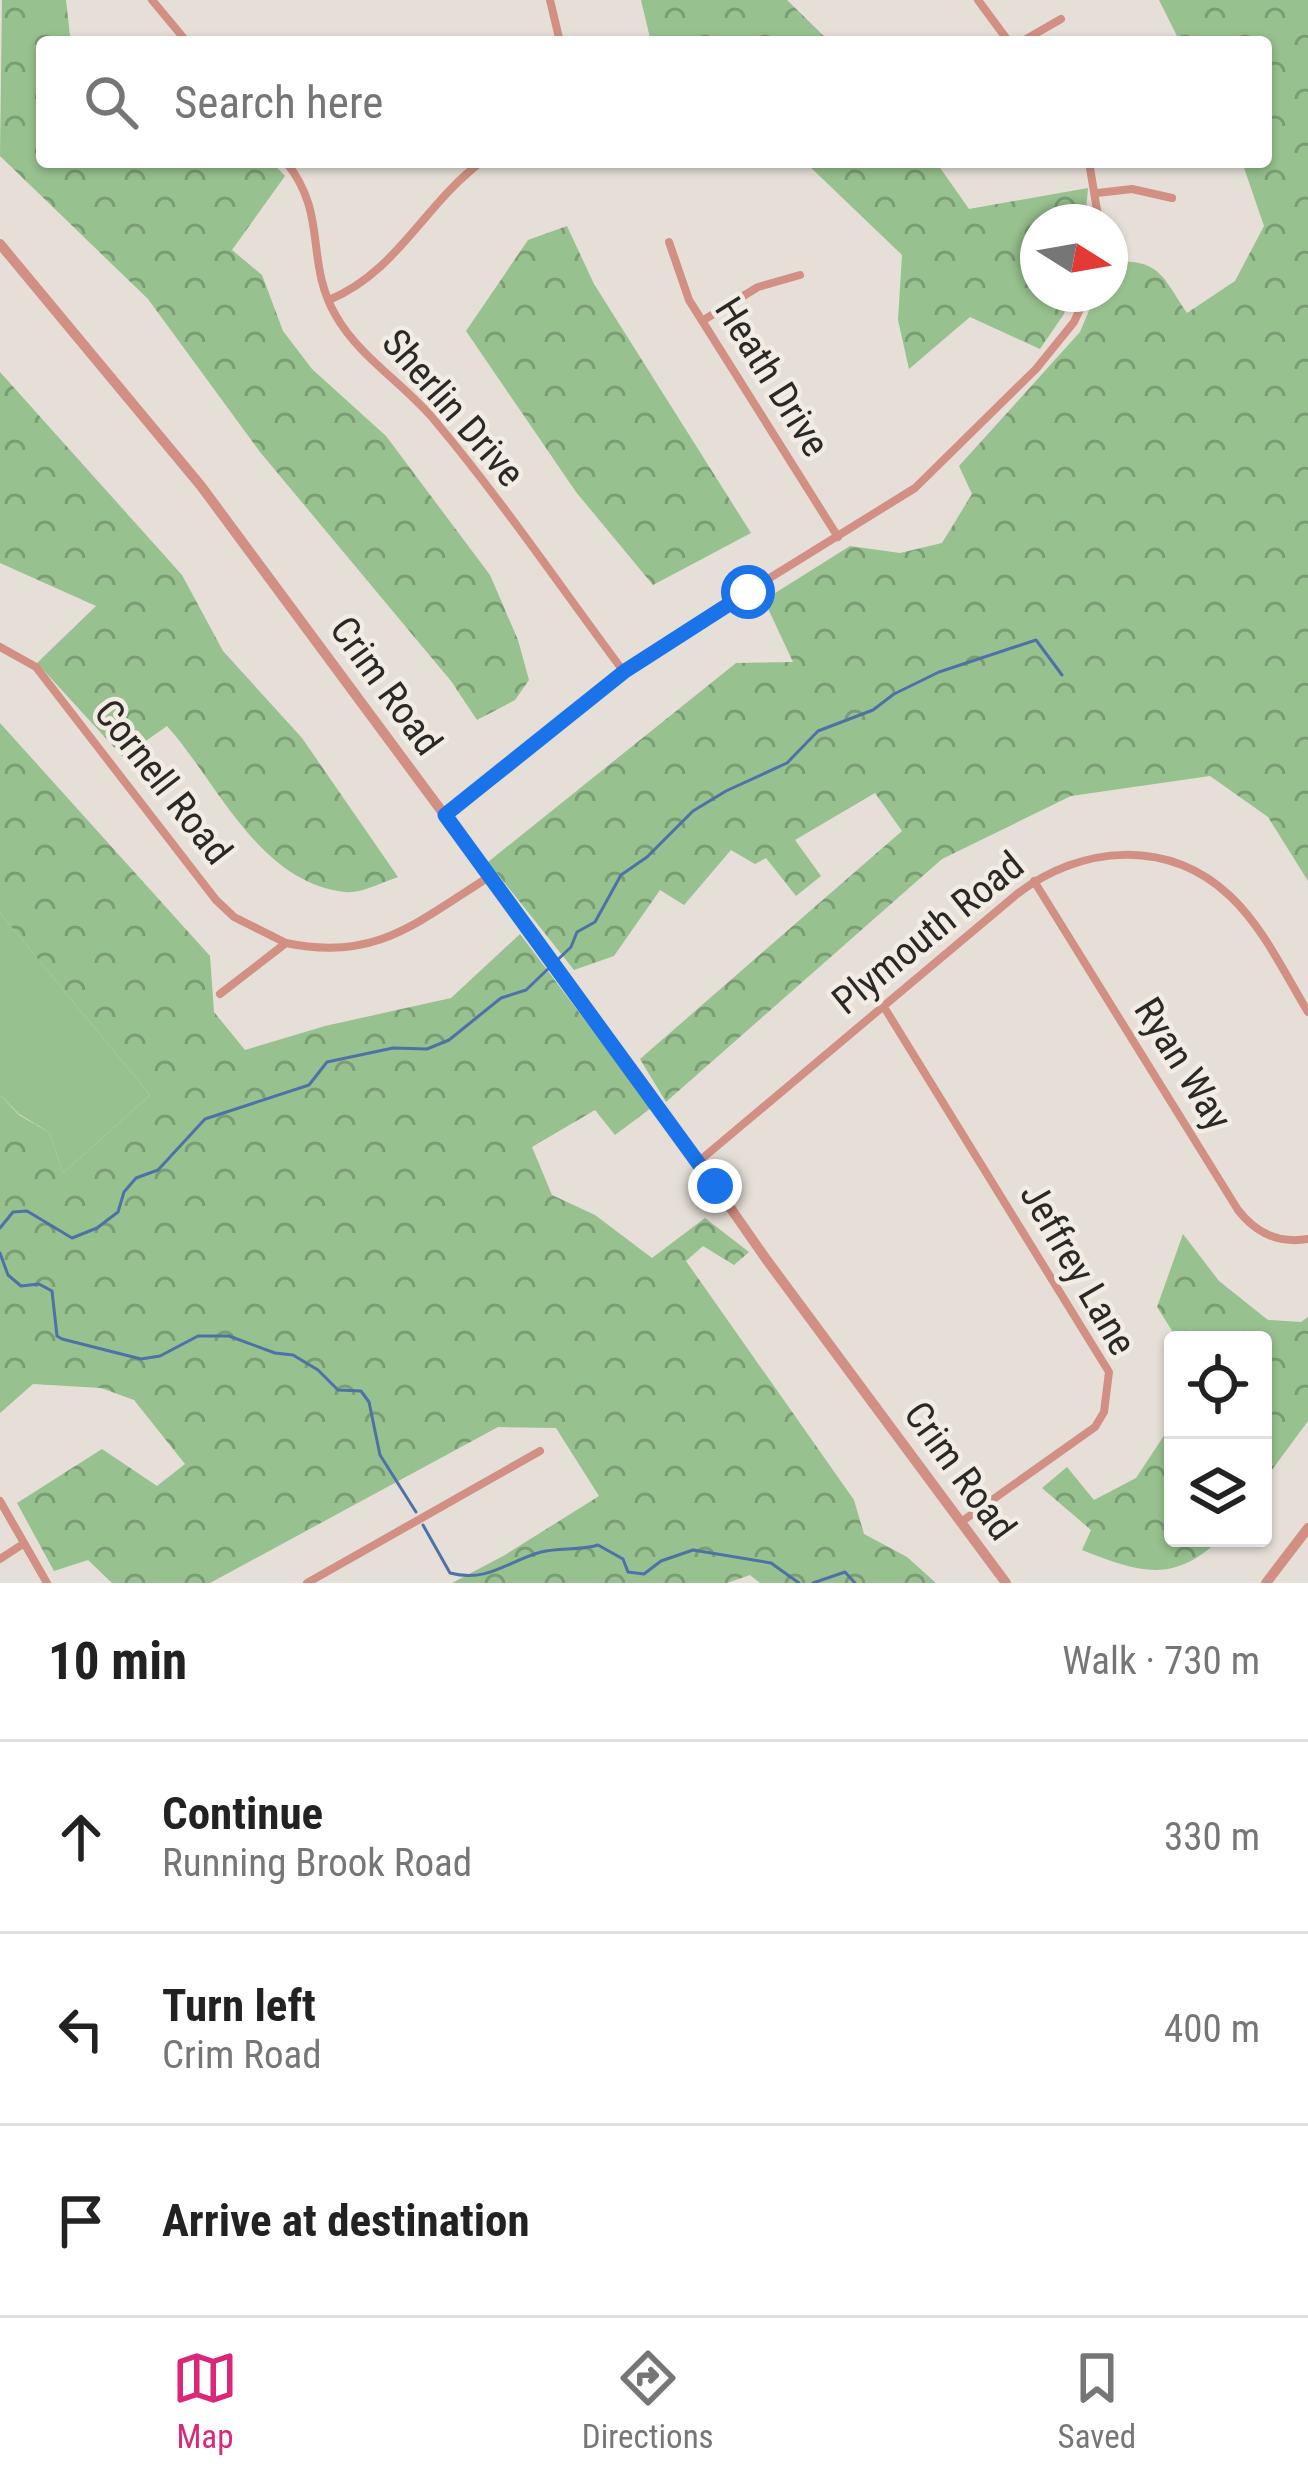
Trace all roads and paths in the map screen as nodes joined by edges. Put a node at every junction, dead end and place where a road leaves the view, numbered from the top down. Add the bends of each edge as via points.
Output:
1 (152, 0) edge
2 (550, 0) edge
3 (978, 0) edge
4 (1061, 19) dead end
5 (182, 36) edge
6 (559, 36) edge
7 (1005, 36) edge
8 (1031, 36) edge
9 (290, 168) edge
10 (474, 168) edge
11 (1091, 168) edge
12 (1097, 193) junction
13 (1172, 198) dead end
14 (1098, 204) edge
15 (669, 242) dead end
16 (0, 244) edge
17 (800, 275) dead end
18 (328, 301) junction
19 (1079, 312) edge
20 (702, 321) junction
21 (838, 537) junction
22 (0, 647) edge
23 (625, 671) junction
24 (445, 815) junction
25 (489, 877) junction
26 (1034, 881) junction
27 (286, 943) junction
28 (220, 994) dead end
29 (884, 1006) junction
30 (1308, 1012) edge
31 (698, 1162) junction
32 (1308, 1239) edge
33 (540, 1451) dead end
34 (0, 1502) edge
35 (961, 1522) junction
36 (1308, 1528) edge
37 (23, 1544) junction
38 (0, 1559) edge
39 (47, 1583) edge
40 (308, 1583) edge
41 (1006, 1583) edge
42 (1266, 1583) edge

1 - 5 street
2 - 6 street
3 - 7 street
4 - 8 street
9 - 18 street, Sherlin Drive via 313,209
10 - 18 street via 377,273
11 - 12 street
12 - 13 street via 1132,189
12 - 14 street
15 - 20 street, Heath Drive
16 - 24 street, Crim Road via 201,486
17 - 20 street via 758,287
18 - 23 street, Sherlin Drive via 356,342 436,421
19 - 21 street via 1051,352 915,488
20 - 21 street, Heath Drive
21 - 23 street
22 - 27 street, Cornell Road via 37,667 216,900
23 - 24 street
24 - 25 street, Crim Road
25 - 27 street via 358,948
25 - 31 street, Crim Road
26 - 29 street, Plymouth Road
26 - 30 street, Plymouth Road via 1111,854 1185,866 1240,906
26 - 32 street, Ryan Way via 1238,1210 1273,1238
27 - 28 street
29 - 31 street, Plymouth Road
29 - 35 street, Jeffrey Lane via 1109,1372 1094,1426
31 - 35 street, Crim Road
33 - 40 street
34 - 37 street
35 - 41 street, Crim Road
36 - 42 street
37 - 38 street
37 - 39 street

